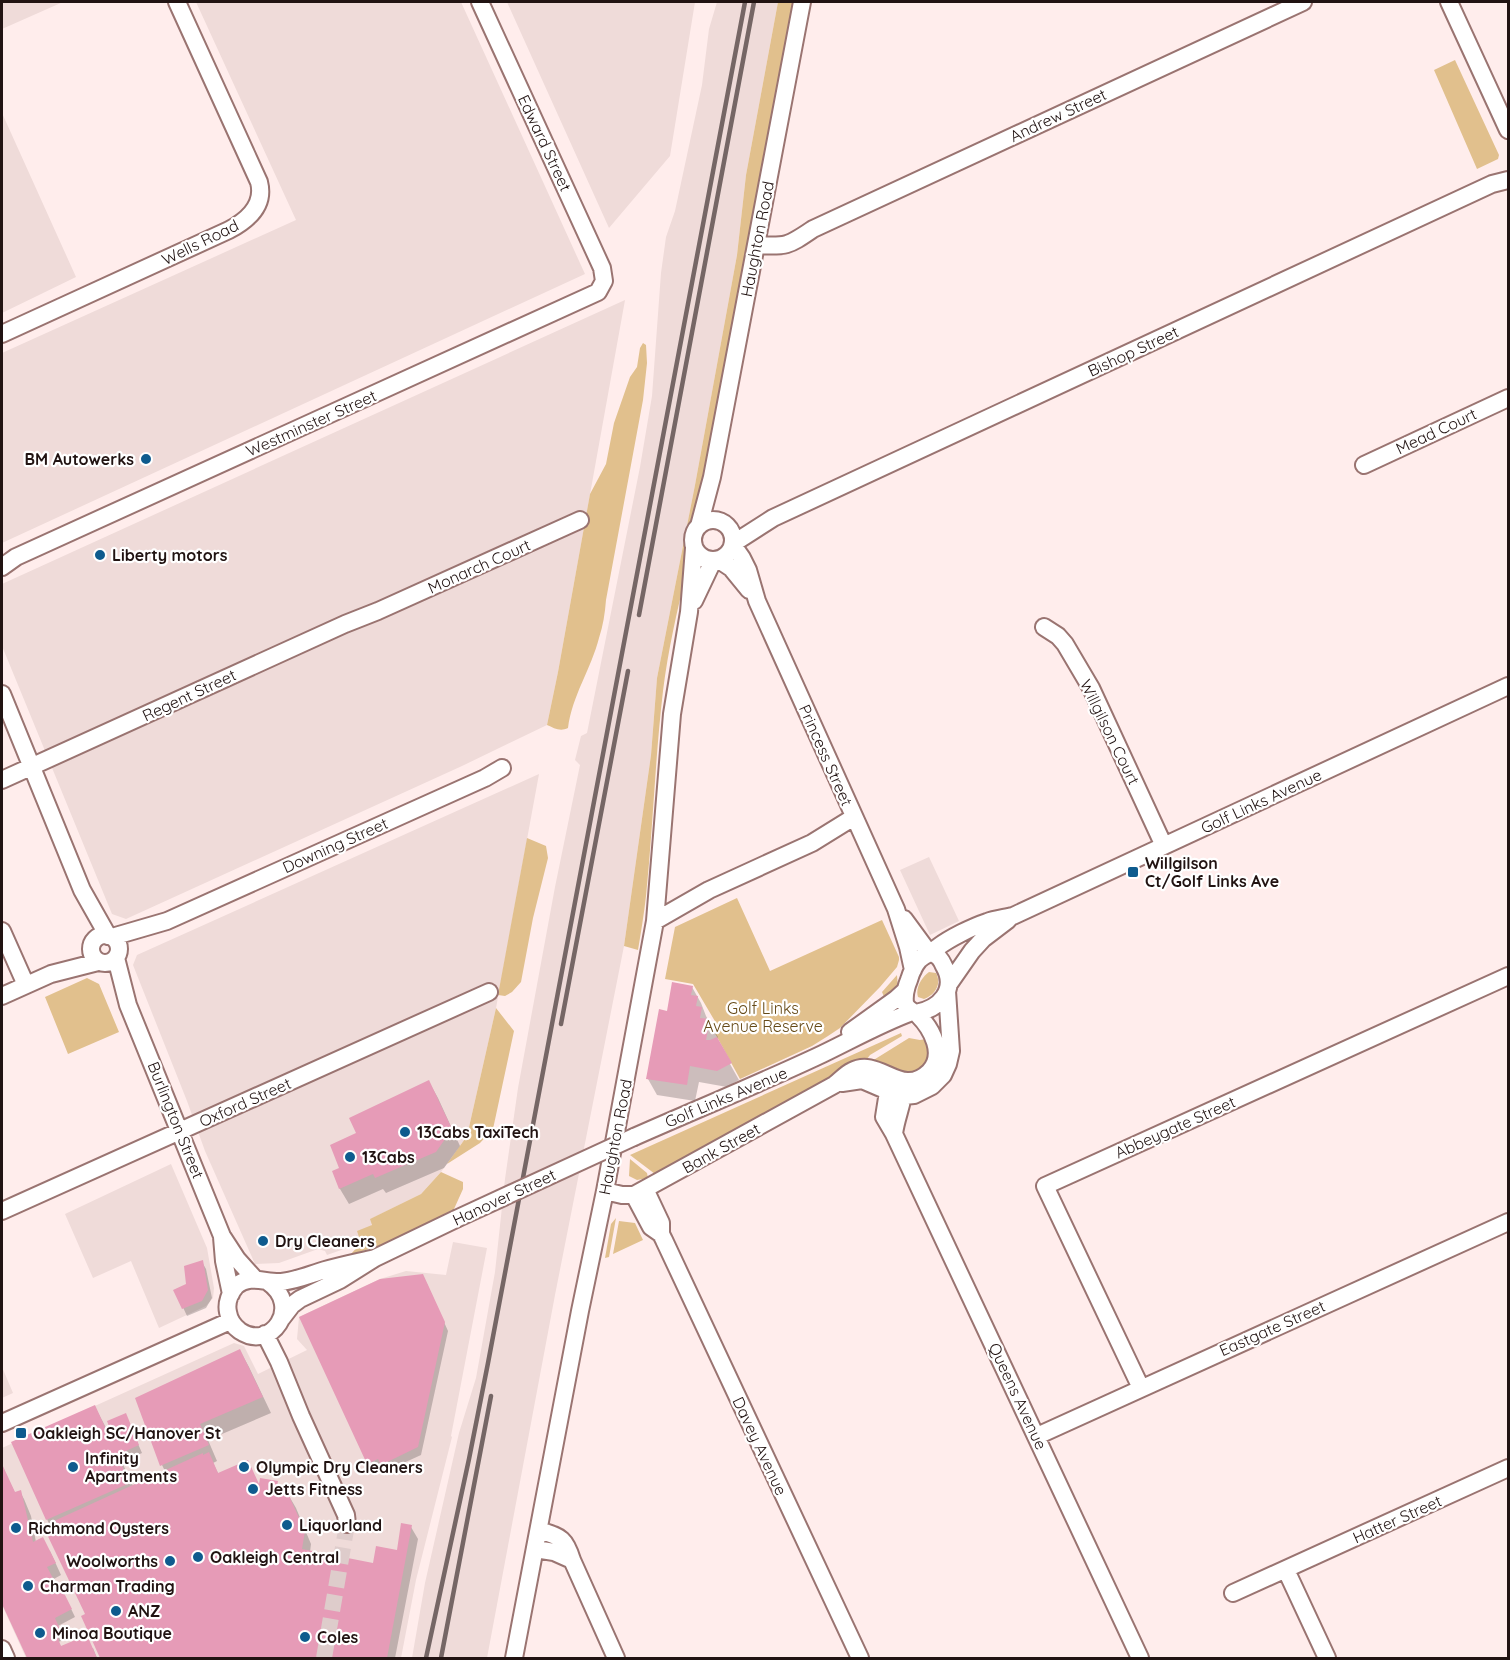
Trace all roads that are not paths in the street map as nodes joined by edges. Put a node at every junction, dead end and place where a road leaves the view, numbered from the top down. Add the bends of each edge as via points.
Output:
1 (177, 2) edge
2 (480, 2) edge
3 (802, 2) edge
4 (1303, 2) edge
5 (1449, 2) edge
6 (1509, 130) edge
7 (1509, 172) edge
8 (1500, 182) edge
9 (757, 239) junction
10 (603, 285) joint
11 (2, 334) edge
12 (1509, 398) edge
13 (1364, 465) dead end
14 (712, 477) junction
15 (580, 520) dead end
16 (699, 526) junction
17 (730, 534) junction
18 (694, 548) junction
19 (9, 559) edge
20 (716, 561) junction
21 (2, 567) edge
22 (756, 601) junction
23 (378, 611) joint
24 (689, 612) junction
25 (1044, 627) dead end
26 (1509, 686) edge
27 (2, 694) edge
28 (32, 767) junction
29 (502, 768) dead end
30 (2, 780) edge
31 (857, 823) junction
32 (1164, 846) junction
33 (709, 890) junction
34 (658, 900) junction
35 (896, 909) junction
36 (1013, 916) junction
37 (656, 921) junction
38 (2, 931) edge
39 (105, 949) junction
40 (930, 953) junction
41 (913, 970) junction
42 (1509, 976) edge
43 (26, 985) junction
44 (948, 988) junction
45 (906, 990) junction
46 (489, 992) dead end
47 (2, 996) edge
48 (914, 1012) junction
49 (818, 1056) junction
50 (899, 1088) junction
51 (180, 1131) junction
52 (634, 1137) joint
53 (605, 1191) junction
54 (640, 1192) junction
55 (2, 1211) edge
56 (1509, 1221) edge
57 (222, 1236) junction
58 (375, 1258) junction
59 (261, 1280) junction
60 (231, 1294) junction
61 (282, 1319) junction
62 (230, 1321) junction
63 (265, 1335) junction
64 (1141, 1388) junction
65 (2, 1423) edge
66 (1037, 1436) junction
67 (1509, 1468) edge
68 (347, 1524) tunnel mouth
69 (539, 1530) junction
70 (535, 1549) junction
71 (572, 1560) junction
72 (1286, 1570) junction
73 (1233, 1593) dead end
74 (2, 1649) edge
75 (6, 1659) edge
76 (514, 1659) edge
77 (616, 1659) edge
78 (860, 1659) edge
79 (1140, 1659) edge
80 (1327, 1659) edge

1 - 11 street, Wells Road via 259,182 258,203 237,226
2 - 10 street, Edward Street via 597,258 604,275
3 - 9 street, Haughton Road
4 - 9 street, Andrew Street via 813,229
5 - 6 street
7 - 8 street, Bishop Street
8 - 17 street, Bishop Street via 773,518
9 - 14 street, Haughton Road
10 - 19 street, Westminster Street via 594,296
12 - 13 street, Mead Court
14 - 16 street, Haughton Road
14 - 17 street, Haughton Road
15 - 23 street, Monarch Court
16 - 17 street via 710,520
16 - 18 street via 693,536
17 - 20 street via 726,557
17 - 22 street, Princess Street via 748,570
18 - 20 street via 702,557
18 - 24 street, Haughton Road
19 - 21 street, Westminster Street
20 - 22 street, Princess Street via 737,574
20 - 24 street, Haughton Road
22 - 31 street, Princess Street
23 - 28 street, Regent Street
24 - 34 street, Haughton Road via 672,714
25 - 32 street, Willgilson Court via 1065,644 1086,680
26 - 32 street, Golf Links Avenue
27 - 28 street, Burlington Street
28 - 30 street, Regent Street
28 - 39 street, Burlington Street
29 - 39 street, Downing Street
31 - 33 street
31 - 35 street, Princess Street
32 - 36 street, Golf Links Avenue
33 - 34 street
33 - 37 street
34 - 37 street, Haughton Road
35 - 40 street, Princess Street
35 - 41 street, Princess Street
36 - 40 street, Golf Links Avenue via 987,922
36 - 44 street, Golf Links Avenue via 965,959
37 - 53 street, Haughton Road
38 - 43 street
39 - 43 street, Downing Street
39 - 51 street, Burlington Street
40 - 41 street
40 - 44 street via 943,964 949,976
41 - 45 street
42 - 64 street, Abbeygate Street via 1046,1186
43 - 47 street, Downing Street
44 - 48 street via 937,1006
44 - 50 street via 951,1051 943,1075 914,1095
45 - 48 street via 905,1002
45 - 49 street, Golf Links Avenue
46 - 51 street, Oxford Street
48 - 49 street, Golf Links Avenue
48 - 50 street via 932,1034 937,1053 928,1072
49 - 52 street, Golf Links Avenue
50 - 54 street, Bank Street via 862,1080 834,1085
50 - 66 street, Queens Avenue via 887,1098 884,1117
51 - 55 street, Oxford Street
51 - 57 street, Burlington Street
52 - 58 street, Hanover Street, bridge
53 - 54 street via 622,1195
53 - 69 street, Haughton Road
54 - 78 street, Davey Avenue via 661,1223 661,1234
56 - 64 street, Eastgate Street
57 - 59 street, Burlington Street
57 - 60 street, Burlington Street
58 - 59 street, Hanover Street via 283,1282
58 - 61 street, Hanover Street via 300,1299
59 - 60 street via 245,1281
59 - 61 street via 280,1294 284,1302
60 - 62 street
61 - 63 street
62 - 63 street via 241,1332
62 - 65 street
63 - 68 street
64 - 66 street, Eastgate Street
66 - 79 street, Queens Avenue
67 - 72 street, Hatter Street
69 - 70 street, Haughton Road
69 - 71 street via 563,1541
70 - 71 street
70 - 76 street, Haughton Road
71 - 77 street
72 - 73 street, Hatter Street
72 - 80 street
74 - 75 street

